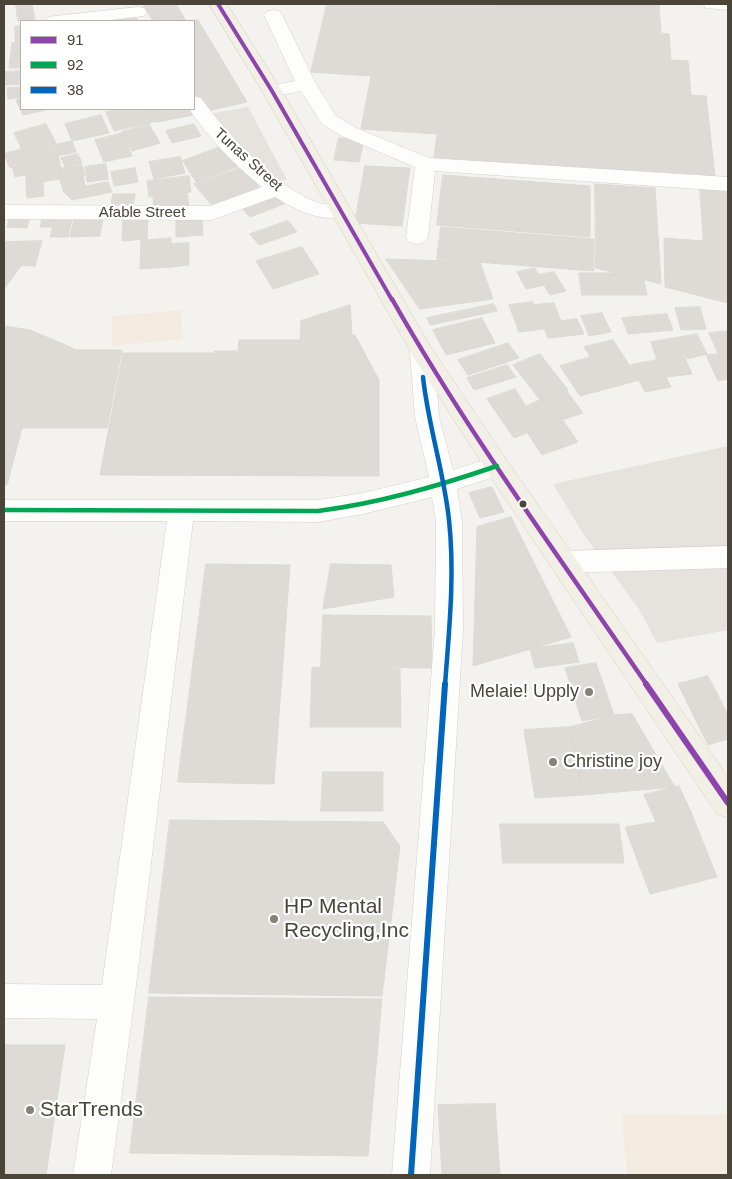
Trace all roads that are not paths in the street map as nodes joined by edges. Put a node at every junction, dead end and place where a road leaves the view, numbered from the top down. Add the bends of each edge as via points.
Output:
1 (218, 4) edge
2 (712, 4) edge
3 (728, 5) edge
4 (138, 12) edge
5 (273, 15) dead end
6 (64, 20) edge
7 (306, 84) junction
8 (272, 91) junction
9 (195, 104) edge
10 (426, 164) junction
11 (728, 184) edge
12 (276, 189) junction
13 (341, 211) junction
14 (4, 212) edge
15 (417, 237) dead end
16 (422, 352) junction
17 (497, 466) junction
18 (443, 484) junction
19 (4, 510) edge
20 (181, 511) junction
21 (728, 557) edge
22 (563, 562) junction
23 (728, 804) edge
24 (4, 1001) edge
25 (117, 1002) junction
26 (92, 1175) edge
27 (411, 1175) edge

1 - 8 main road
2 - 3 street
4 - 6 street
5 - 7 street
7 - 8 street
7 - 10 street via 329,120 349,132
8 - 13 main road
9 - 12 street, Tunas Street via 205,120
10 - 11 street
10 - 15 street
12 - 13 street, Tunas Street via 314,209
12 - 14 street, Afable Street via 212,213
13 - 16 main road
16 - 17 main road
16 - 18 street via 427,417
17 - 18 street
17 - 22 main road
18 - 20 street via 388,500 318,511
18 - 27 street via 448,521 449,629
19 - 20 street
20 - 25 street
21 - 22 street
22 - 23 main road
24 - 25 street
25 - 26 street

